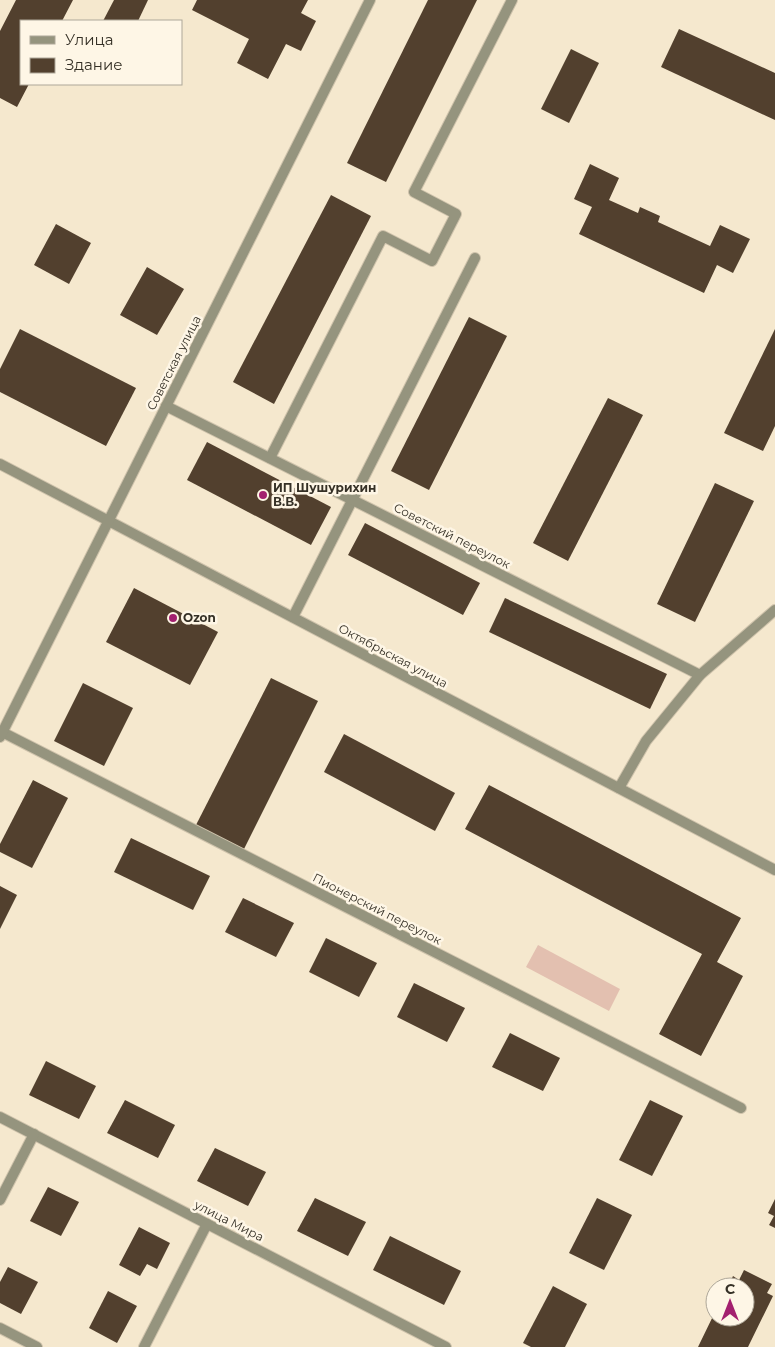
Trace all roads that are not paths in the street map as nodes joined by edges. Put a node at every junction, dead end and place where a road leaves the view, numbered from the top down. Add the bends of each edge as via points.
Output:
1 (370, 0) edge
2 (512, 0) edge
3 (475, 258) dead end
4 (166, 406) junction
5 (270, 458) junction
6 (0, 464) edge
7 (352, 500) junction
8 (109, 520) junction
9 (775, 610) edge
10 (293, 617) junction
11 (700, 675) junction
12 (1, 734) edge
13 (619, 788) junction
14 (775, 870) edge
15 (741, 1108) dead end
16 (0, 1117) edge
17 (34, 1134) junction
18 (0, 1200) edge
19 (207, 1224) junction
20 (0, 1328) edge
21 (37, 1347) edge
22 (144, 1347) edge
23 (446, 1347) edge

1 - 4 street, Советская улица
2 - 5 street via 414,192 456,214 432,261 383,236
3 - 7 street
4 - 5 street, Советский переулок
4 - 8 street, Советская улица
5 - 7 street, Советский переулок
6 - 8 street, Октябрьская улица
7 - 10 street
7 - 11 street, Советский переулок
8 - 10 street, Октябрьская улица
8 - 12 street, Советская улица
9 - 11 street
10 - 13 street, Октябрьская улица
11 - 13 street via 646,741
12 - 15 street, Пионерский переулок
13 - 14 street, Октябрьская улица
16 - 17 street, улица Мира
17 - 18 street
17 - 19 street, улица Мира
19 - 22 street
19 - 23 street, улица Мира
20 - 21 street

